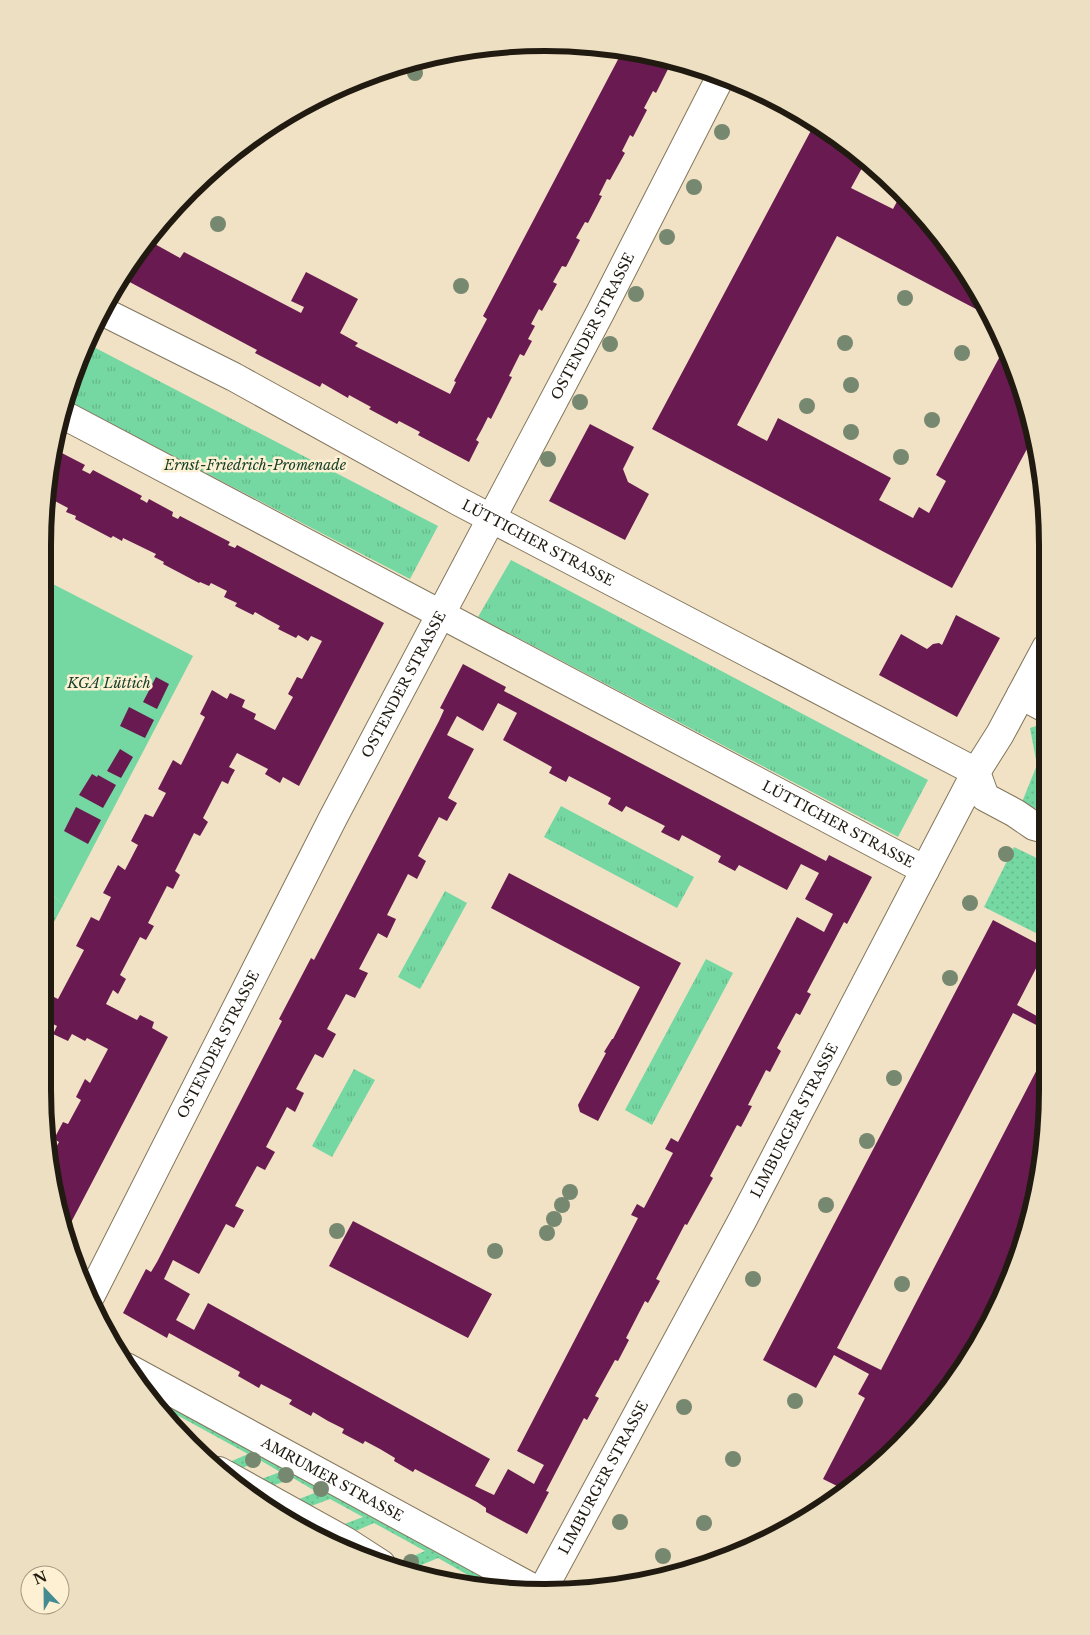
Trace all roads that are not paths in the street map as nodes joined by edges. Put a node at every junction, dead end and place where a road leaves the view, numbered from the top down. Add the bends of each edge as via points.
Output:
1 (718, 82) edge
2 (109, 314) edge
3 (68, 417) edge
4 (491, 517) junction
5 (440, 614) junction
6 (1039, 661) edge
7 (1021, 695) junction
8 (1039, 704) edge
9 (976, 772) junction
10 (1039, 827) edge
11 (925, 870) junction
12 (94, 1290) edge
13 (142, 1376) edge
14 (263, 1496) edge
15 (347, 1542) edge
16 (526, 1583) edge
17 (544, 1584) edge

1 - 4 street, OSTENDER STRASSE
2 - 4 street, LÜTTICHER STRASSE via 227,374
3 - 5 street, LÜTTICHER STRASSE
4 - 5 street, OSTENDER STRASSE
4 - 9 street, LÜTTICHER STRASSE
5 - 11 street, LÜTTICHER STRASSE
5 - 12 street, OSTENDER STRASSE
6 - 7 street, LIMBURGER STRASSE
7 - 8 street
7 - 9 street, LIMBURGER STRASSE
9 - 10 street via 985,797
9 - 11 street, LIMBURGER STRASSE
11 - 17 street, LIMBURGER STRASSE via 743,1219
13 - 16 street, AMRUMER STRASSE
14 - 15 street

